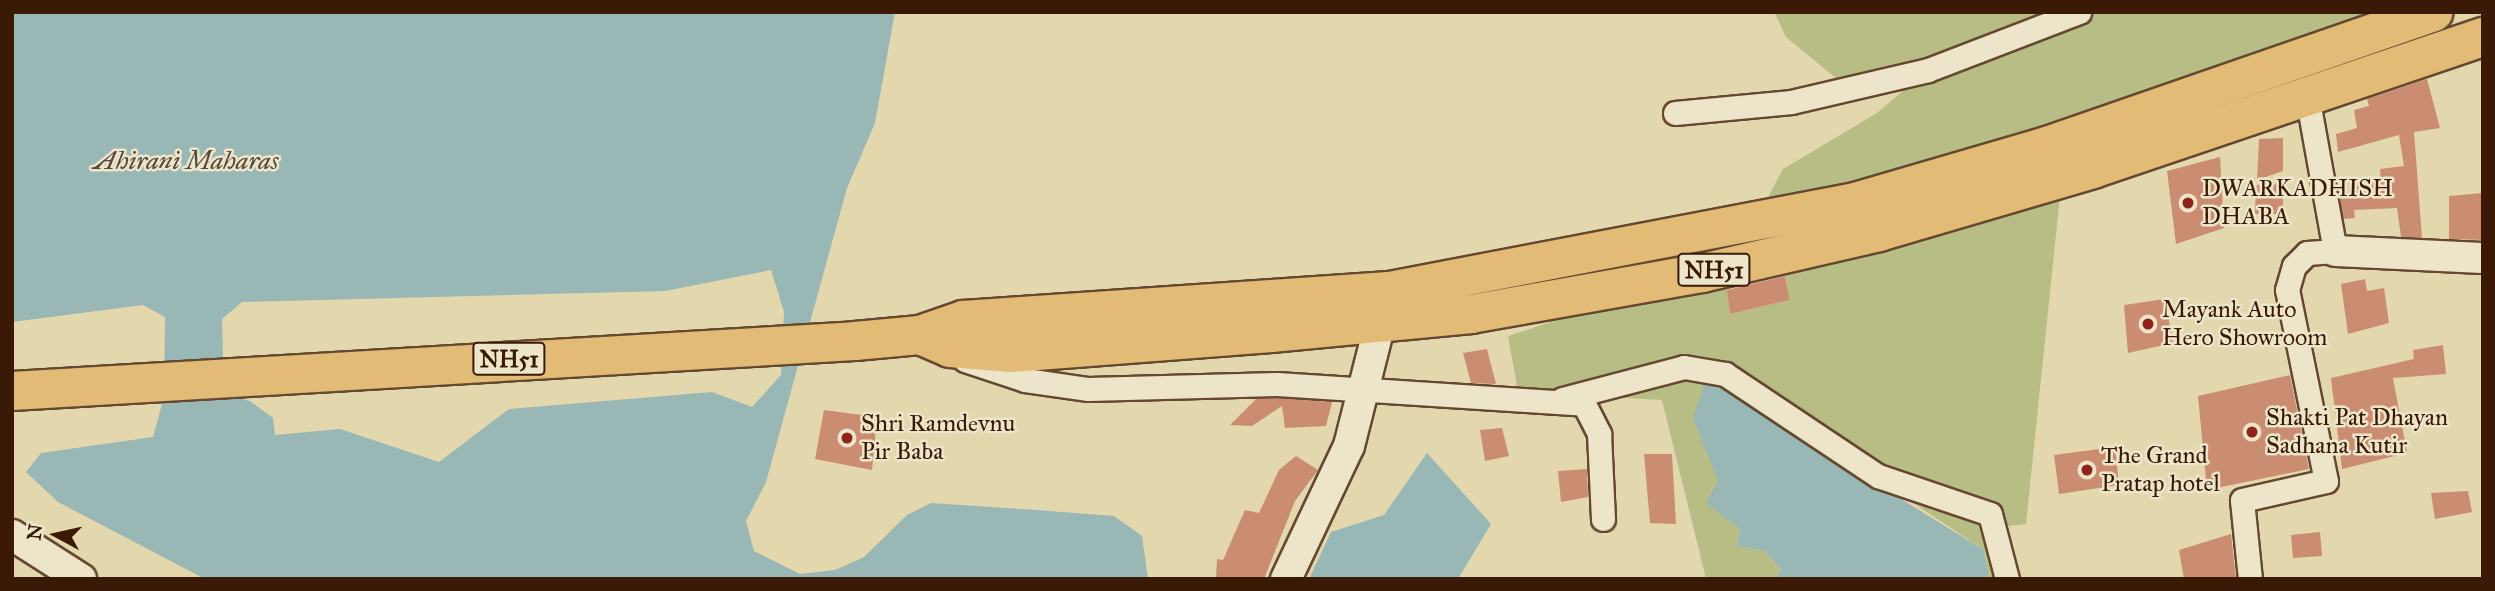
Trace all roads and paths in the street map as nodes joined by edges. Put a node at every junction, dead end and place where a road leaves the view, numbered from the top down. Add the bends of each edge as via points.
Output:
1 (2079, 12) edge
2 (2433, 12) edge
3 (2483, 37) edge
4 (2307, 95) junction
5 (1675, 113) dead end
6 (2335, 251) junction
7 (2483, 258) edge
8 (1385, 306) junction
9 (920, 335) junction
10 (12, 391) edge
11 (1363, 392) junction
12 (1561, 399) junction
13 (1603, 519) dead end
14 (12, 535) edge
15 (81, 579) edge
16 (1286, 579) edge
17 (2007, 579) edge
18 (2250, 579) edge

1 - 5 street via 1928,70 1791,102
2 - 8 highway, NH51 via 2047,146 1852,203
3 - 4 highway, NH51
4 - 6 street
4 - 8 highway, NH51 via 2093,169 1879,232 1688,275 1471,314
6 - 7 street
6 - 18 street via 2307,253 2294,267 2287,290 2326,481 2242,500
8 - 9 highway, NH51 via 962,320
8 - 11 street
9 - 10 highway, NH51
9 - 11 street via 982,368 1088,389 1276,384
11 - 12 street
11 - 16 street via 1349,446
12 - 13 street via 1584,404 1599,434
12 - 17 street via 1684,367 1725,374 1878,476 1990,514
14 - 15 street

